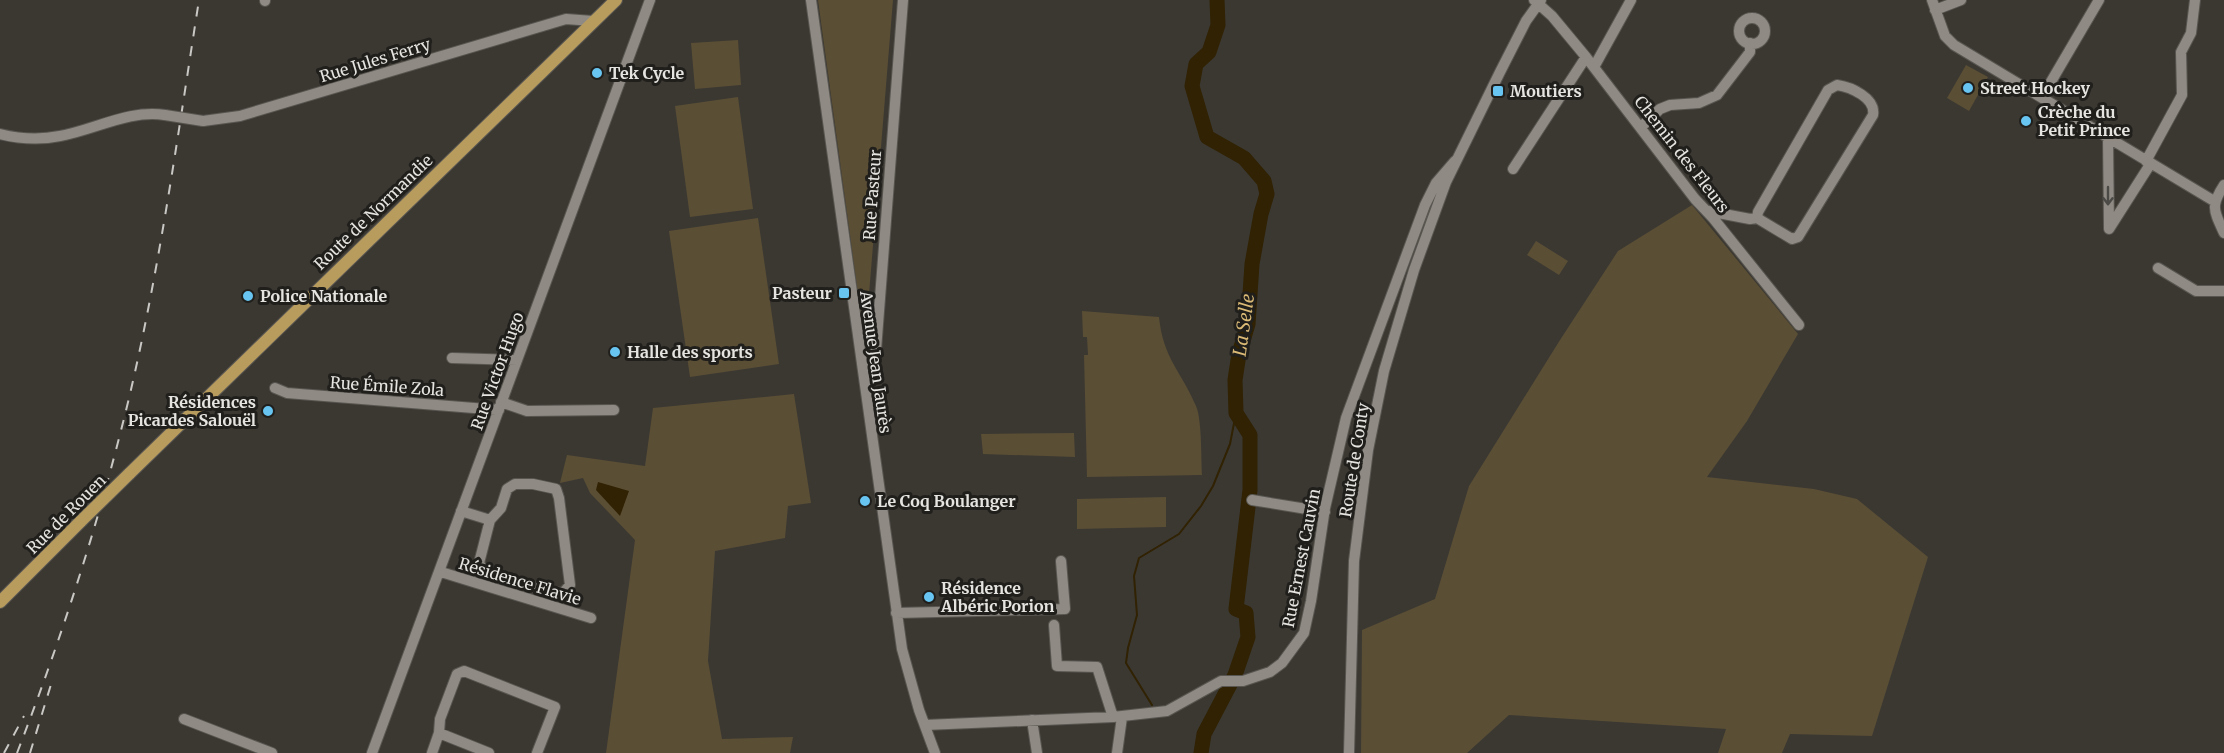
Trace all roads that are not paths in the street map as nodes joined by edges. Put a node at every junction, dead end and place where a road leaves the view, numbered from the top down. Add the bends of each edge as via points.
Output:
1 (650, 0) edge
2 (811, 0) edge
3 (903, 0) edge
4 (1631, 0) edge
5 (1961, 0) edge
6 (2099, 0) edge
7 (2195, 0) edge
8 (612, 1) edge
9 (1537, 2) edge
10 (1933, 5) edge
11 (593, 21) junction
12 (1750, 43) dead end
13 (1586, 57) junction
14 (1594, 67) junction
15 (2042, 97) junction
16 (1641, 127) junction
17 (0, 134) edge
18 (2108, 138) junction
19 (2148, 162) junction
20 (1513, 169) dead end
21 (1443, 181) junction
22 (2224, 185) edge
23 (2214, 201) junction
24 (1705, 210) junction
25 (1757, 218) junction
26 (2224, 233) edge
27 (2158, 268) dead end
28 (2224, 291) edge
29 (1799, 325) dead end
30 (875, 335) junction
31 (858, 336) junction
32 (452, 358) dead end
33 (517, 360) junction
34 (275, 388) dead end
35 (865, 392) junction
36 (500, 406) junction
37 (614, 410) dead end
38 (129, 474) joint
39 (1252, 500) dead end
40 (461, 511) junction
41 (1325, 512) junction
42 (490, 520) junction
43 (1061, 561) dead end
44 (441, 572) junction
45 (0, 602) edge
46 (896, 613) junction
47 (591, 618) dead end
48 (1054, 625) dead end
49 (1118, 717) junction
50 (184, 719) dead end
51 (1032, 720) junction
52 (925, 725) junction
53 (439, 733) junction
54 (272, 753) edge
55 (372, 753) edge
56 (432, 753) edge
57 (489, 753) edge
58 (537, 753) edge
59 (935, 753) edge
60 (1037, 753) edge
61 (1117, 753) edge
62 (1348, 753) edge

1 - 33 street, Rue Victor Hugo
2 - 31 street, Avenue Jean Jaurès
3 - 30 street, Rue Pasteur
4 - 14 street
5 - 10 street
6 - 15 street
7 - 19 street via 2191,33 2181,52 2182,95
8 - 11 main road, Route de Normandie
9 - 13 street, Chemin des Fleurs
9 - 21 street
10 - 15 street via 1945,36 1954,45
11 - 17 street, Rue Jules Ferry, bridge via 566,19 240,116 203,121 141,115 59,136 21,139
11 - 38 main road, Route de Normandie
12 - 16 street via 1750,52 1717,95 1699,103 1660,109
13 - 14 street, Chemin des Fleurs
13 - 20 street
14 - 16 street, Chemin des Fleurs
15 - 18 street
16 - 24 street, Chemin des Fleurs
18 - 19 street
18 -> 19 street via 2109,229
19 - 23 street
21 - 41 street, Rue Ernest Cauvin via 1425,205 1346,418
21 - 62 street, Route de Conty via 1397,324 1368,450 1354,561
22 - 23 street
23 - 26 street
24 - 25 street
24 - 29 street, Chemin des Fleurs
25 - 25 street via 1828,90 1837,85 1846,87 1872,102 1873,115 1798,237 1791,239
27 - 28 street via 2196,291
30 - 31 street
30 - 35 street, Rue Pasteur via 876,350
31 - 35 street, Avenue Jean Jaurès
32 - 33 street
33 - 36 street, Rue Victor Hugo
34 - 36 street, Rue Émile Zola via 287,393
35 - 46 street, Avenue Jean Jaurès
36 - 37 street, Rue Émile Zola via 527,411
36 - 40 street, Rue Victor Hugo
38 - 45 main road, Rue de Rouen, bridge
39 - 41 street
40 - 42 street
40 - 44 street, Rue Victor Hugo
41 - 49 street, Rue Ernest Cauvin via 1304,633 1282,663 1255,678 1218,682 1167,711
42 - 42 street via 479,563 484,572 551,592 562,593 570,585 556,489 515,484 507,489 501,508
43 - 46 street via 1065,609
44 - 47 street, Résidence Flavie
44 - 55 street, Rue Victor Hugo
46 - 52 street, Avenue Jean Jaurès via 902,649
48 - 49 street via 1057,666 1097,667
49 - 51 street, Rue Ernest Cauvin
49 - 61 street
50 - 54 street
51 - 52 street, Rue Ernest Cauvin
51 - 60 street
52 - 59 street, Avenue Jean Jaurès
53 - 56 street
53 - 57 street
53 - 58 street via 453,685 464,670 555,707

